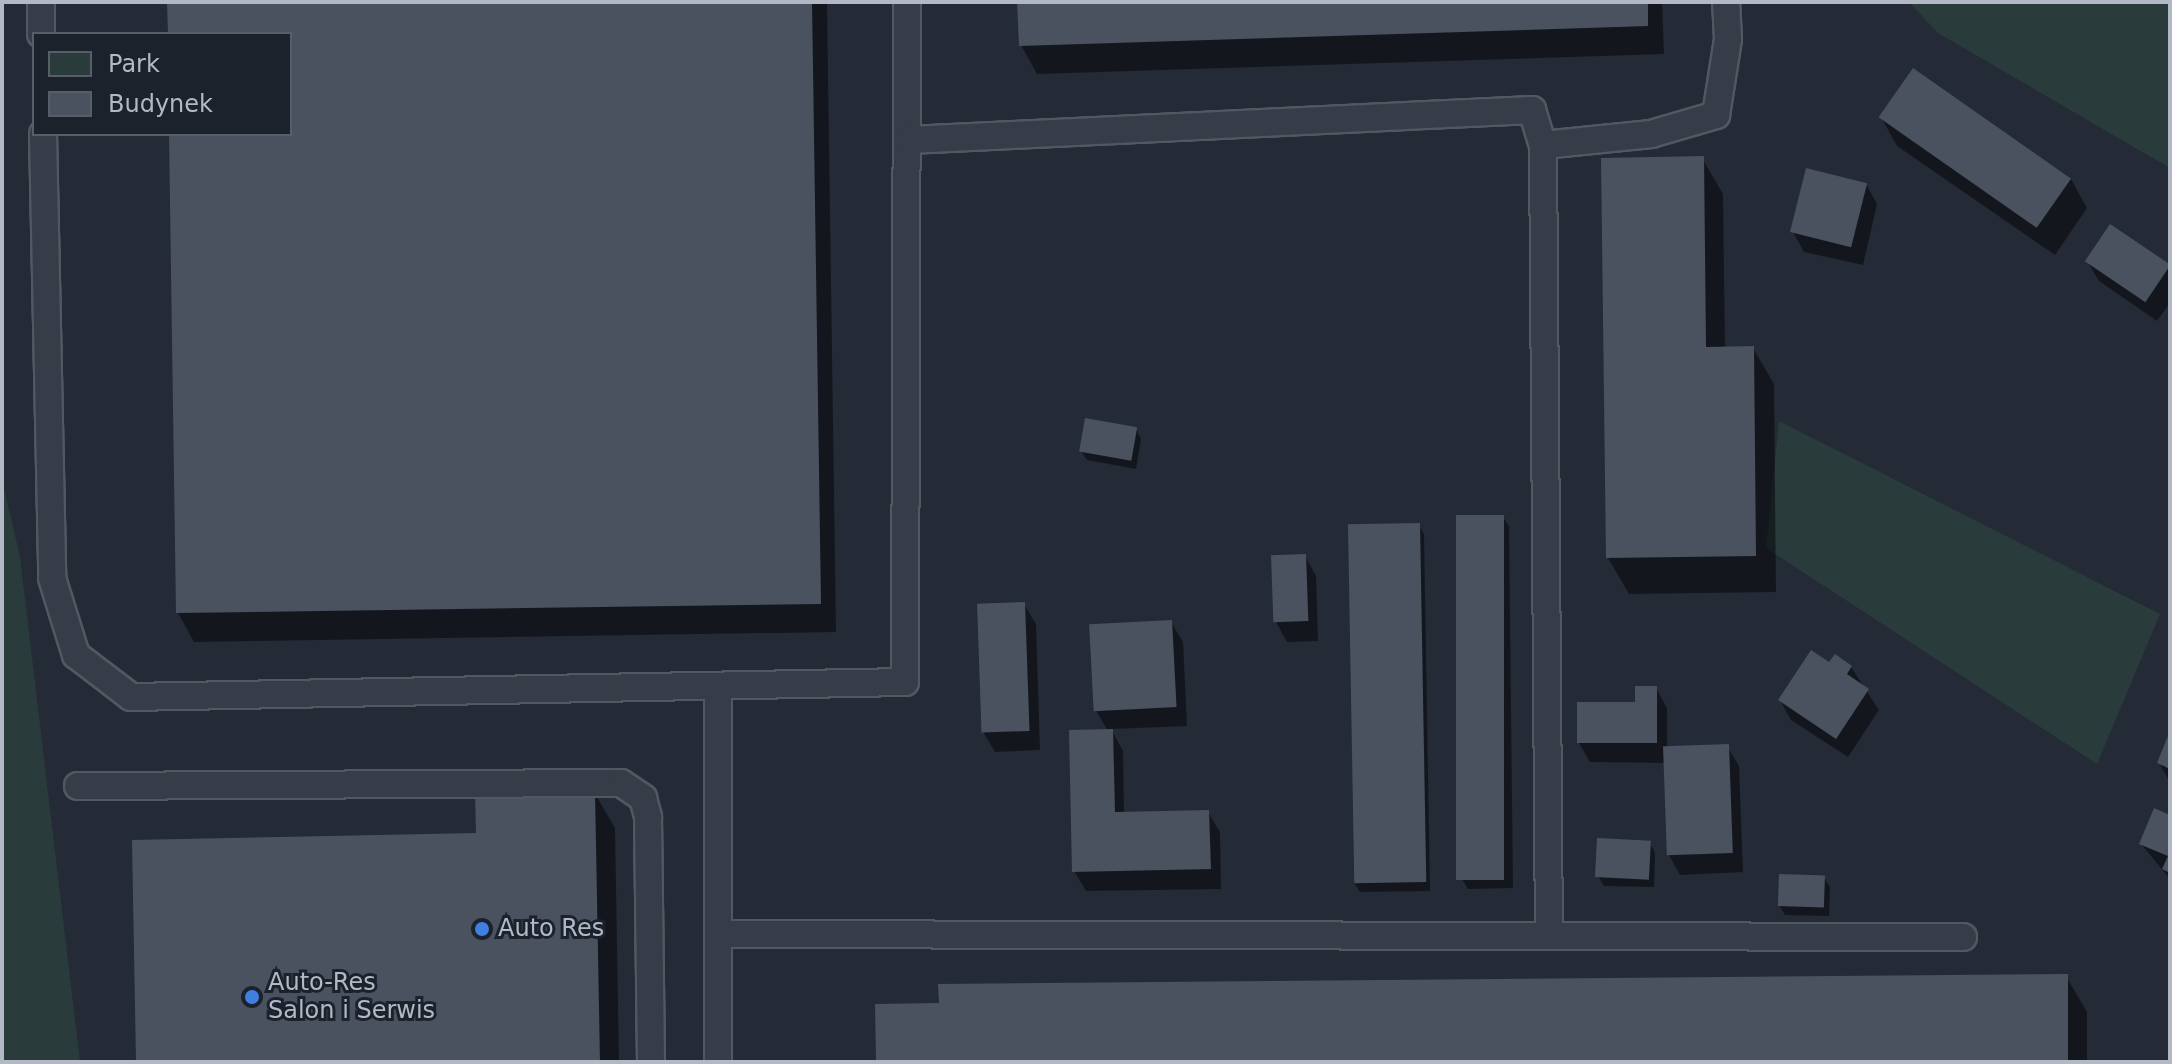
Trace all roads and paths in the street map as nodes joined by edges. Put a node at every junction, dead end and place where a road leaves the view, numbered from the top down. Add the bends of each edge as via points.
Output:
1 (41, 2) edge
2 (907, 2) edge
3 (1726, 2) edge
4 (41, 32) edge
5 (43, 136) edge
6 (909, 140) junction
7 (1543, 145) junction
8 (718, 688) junction
9 (78, 786) dead end
10 (722, 934) junction
11 (1549, 936) junction
12 (1963, 937) dead end
13 (651, 1062) edge
14 (718, 1062) edge

1 - 4 lane
2 - 6 lane
3 - 7 lane via 1728,39 1716,115 1651,134
5 - 8 lane via 52,578 76,655 131,697
6 - 7 lane via 1532,110
6 - 8 lane via 905,682
7 - 11 lane
8 - 10 lane
9 - 13 lane via 621,783 643,798 648,817
10 - 11 lane
10 - 14 lane
11 - 12 lane

